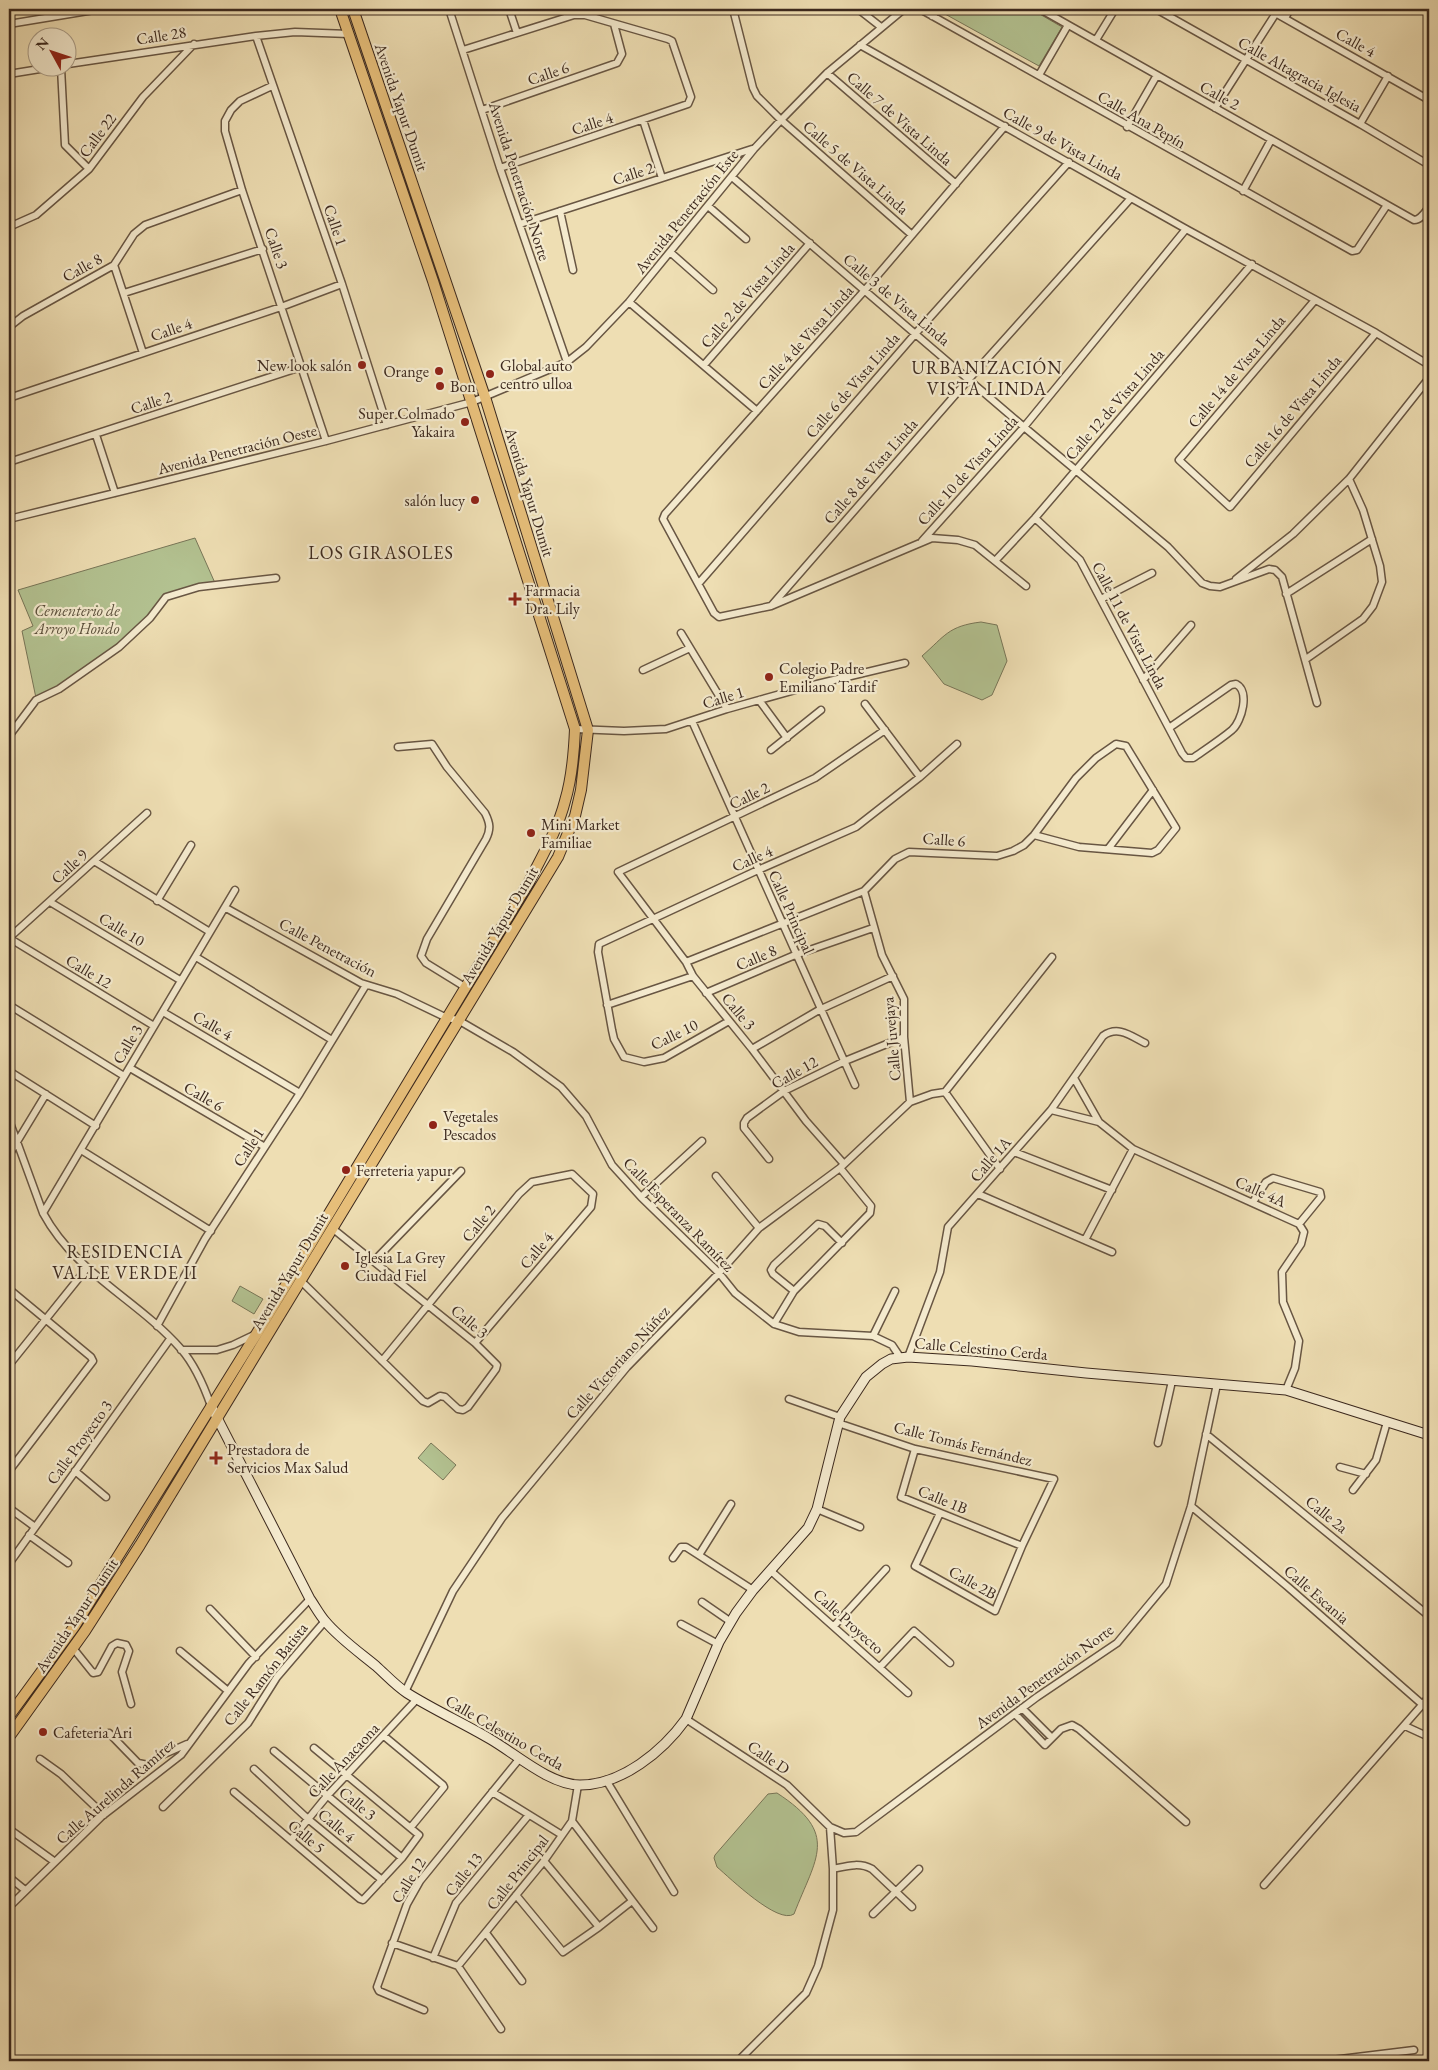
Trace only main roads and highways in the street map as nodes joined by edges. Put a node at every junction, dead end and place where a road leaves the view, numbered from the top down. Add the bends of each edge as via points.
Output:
1 (340, 9) edge
2 (353, 9) edge
3 (39, 1675) junction
4 (48, 1683) junction
5 (9, 1716) edge
6 (9, 1737) edge

1 - 3 main road, Avenida Yapur Dumit via 472,402 576,729 573,765 565,803 529,882 257,1333 74,1627
2 - 4 main road, Avenida Yapur Dumit via 485,398 588,730 581,790 575,816 558,857 130,1562
3 - 4 main road
3 - 5 main road, Avenida Yapur Dumit
4 - 6 main road, Avenida Yapur Dumit

